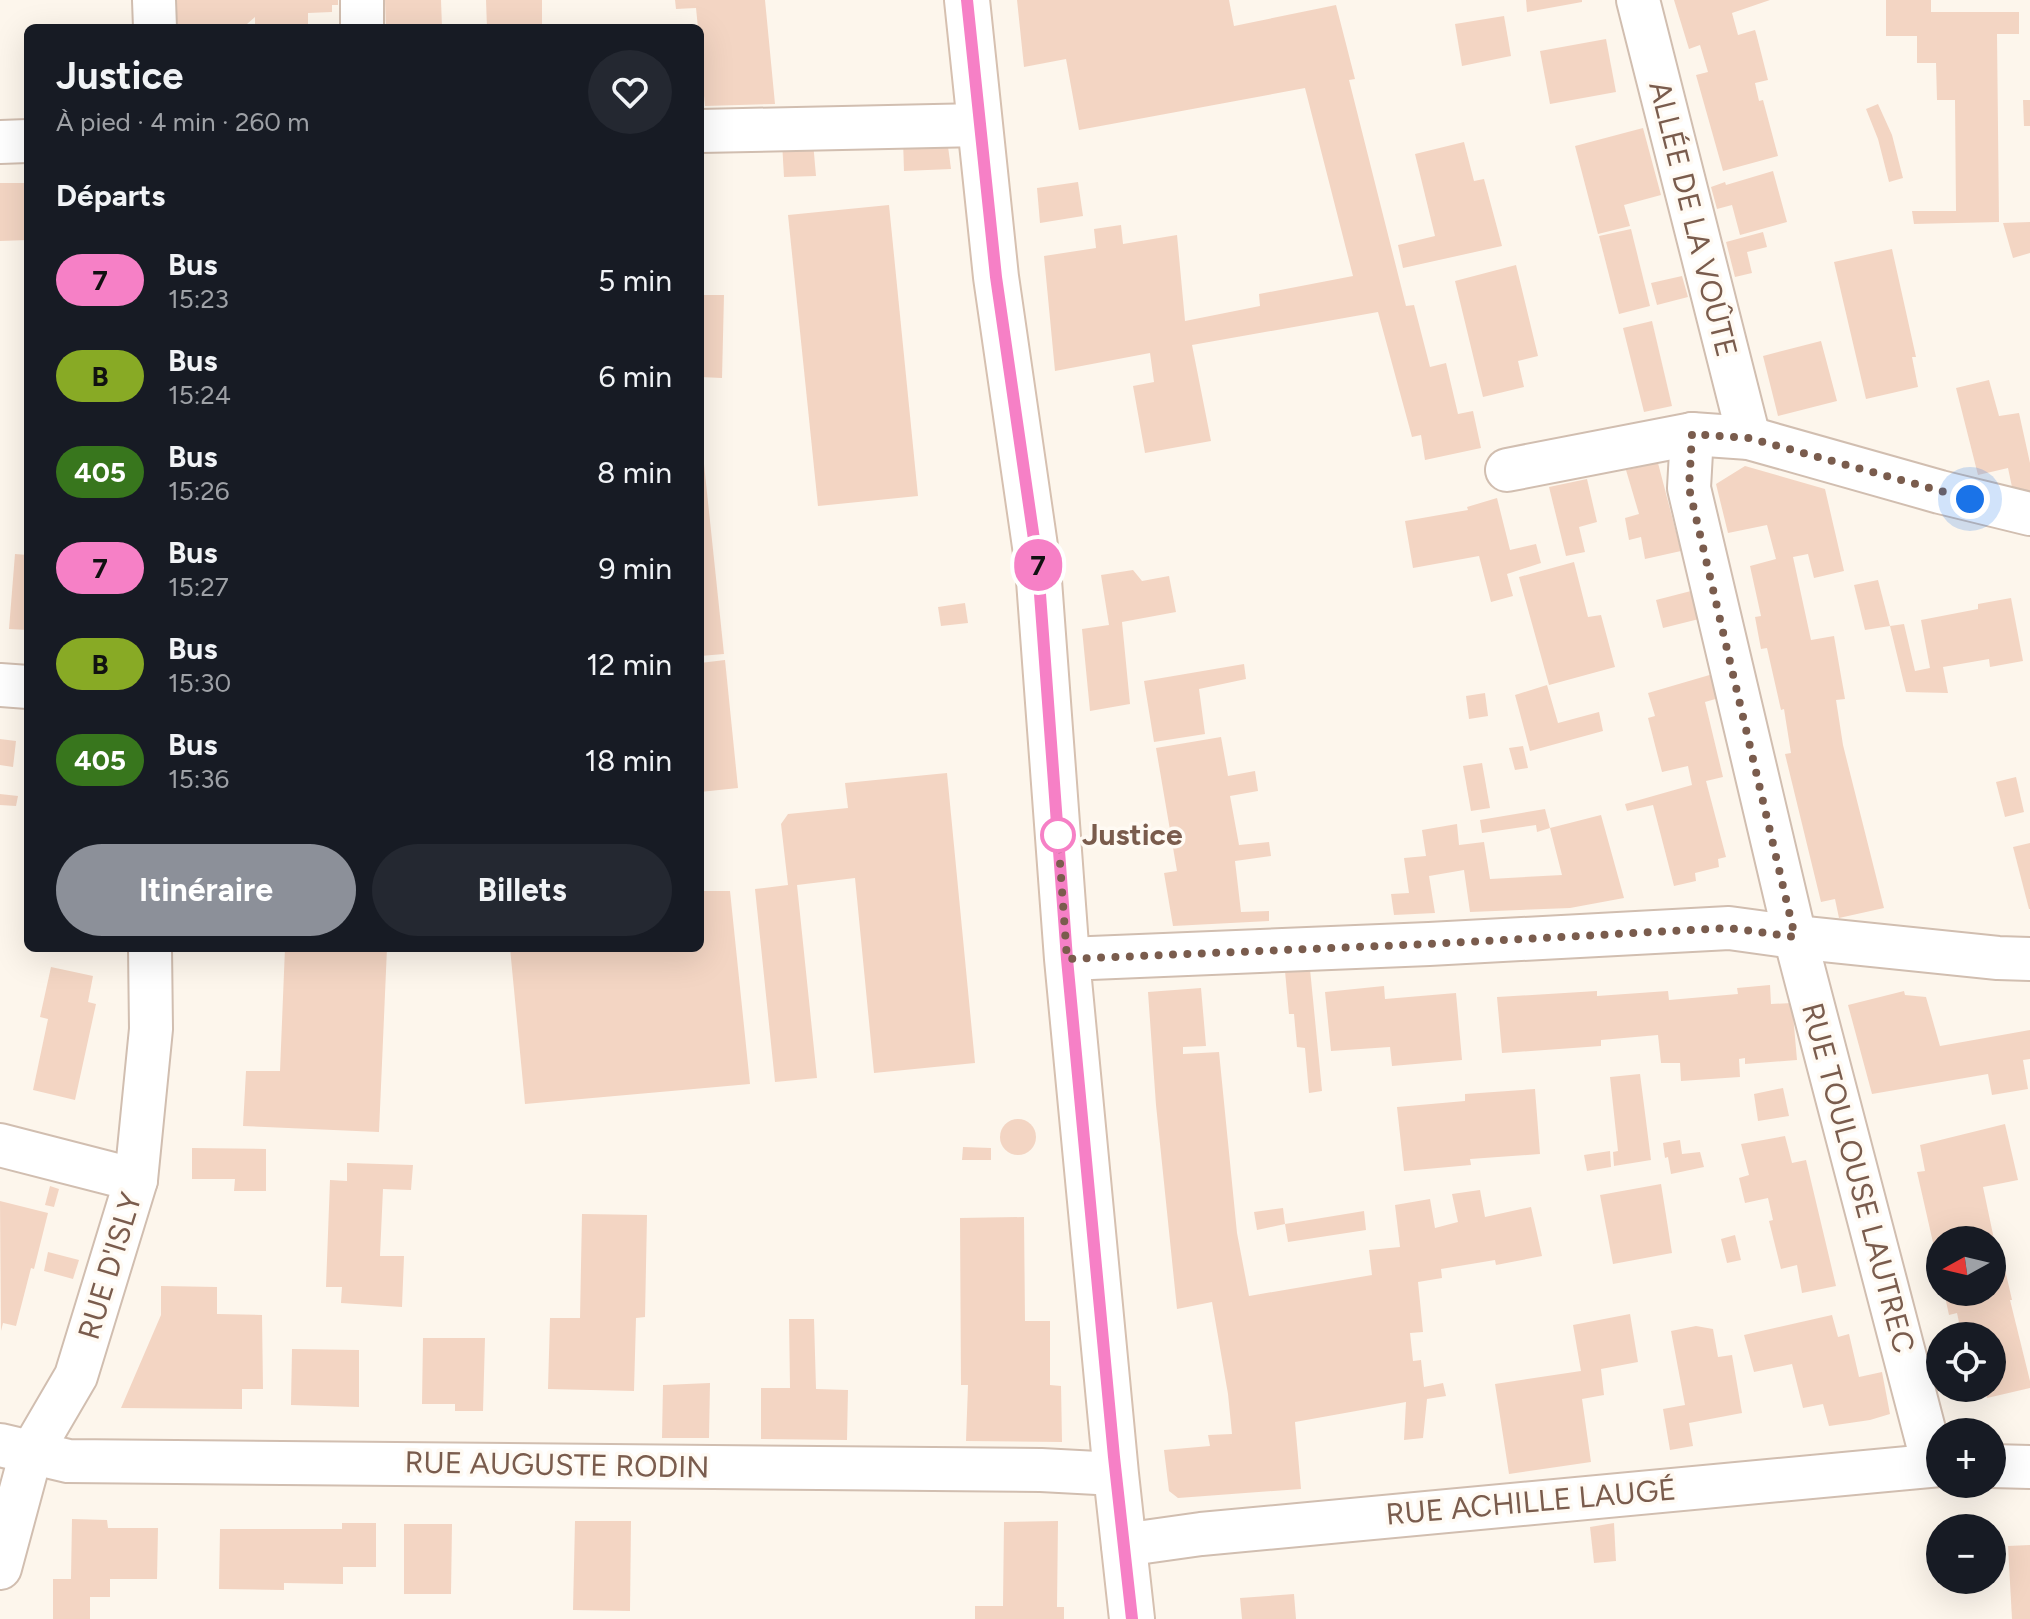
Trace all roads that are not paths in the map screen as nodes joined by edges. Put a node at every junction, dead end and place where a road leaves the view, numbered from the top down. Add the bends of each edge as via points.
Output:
1 (154, 0) edge
2 (362, 0) edge
3 (967, 0) edge
4 (1638, 0) edge
5 (155, 24) edge
6 (362, 24) edge
7 (980, 125) junction
8 (704, 131) edge
9 (24, 141) edge
10 (0, 142) edge
11 (1692, 434) junction
12 (1749, 438) junction
13 (1507, 470) dead end
14 (2030, 514) edge
15 (0, 685) edge
16 (24, 687) edge
17 (1795, 937) junction
18 (150, 952) edge
19 (1067, 959) junction
20 (2030, 959) edge
21 (0, 1145) edge
22 (136, 1180) junction
23 (1926, 1427) edge
24 (16, 1449) edge
25 (1926, 1465) edge
26 (2006, 1466) edge
27 (2030, 1467) edge
28 (1116, 1474) junction
29 (1123, 1545) junction
30 (0, 1568) edge
31 (1132, 1619) edge

1 - 5 street
2 - 6 street
3 - 7 main road
4 - 12 street, ALLÉE DE LA VOÛTE
7 - 8 street
7 - 19 main road via 1038,567
9 - 10 street
11 - 12 street
11 - 13 street
11 - 17 street via 1689,488
12 - 14 street
15 - 16 street
17 - 19 street via 1729,928
17 - 20 street
17 - 23 street, RUE TOULOUSE LAUTREC
18 - 22 street, RUE D'ISLY via 151,1029
19 - 28 main road
21 - 22 street
22 - 24 street, RUE D'ISLY via 76,1376
24 - 28 street, RUE AUGUSTE RODIN via 68,1461
24 - 30 street, RUE D'ISLY
25 - 29 street, RUE ACHILLE LAUGÉ
26 - 27 street
28 - 29 main road
29 - 31 main road

